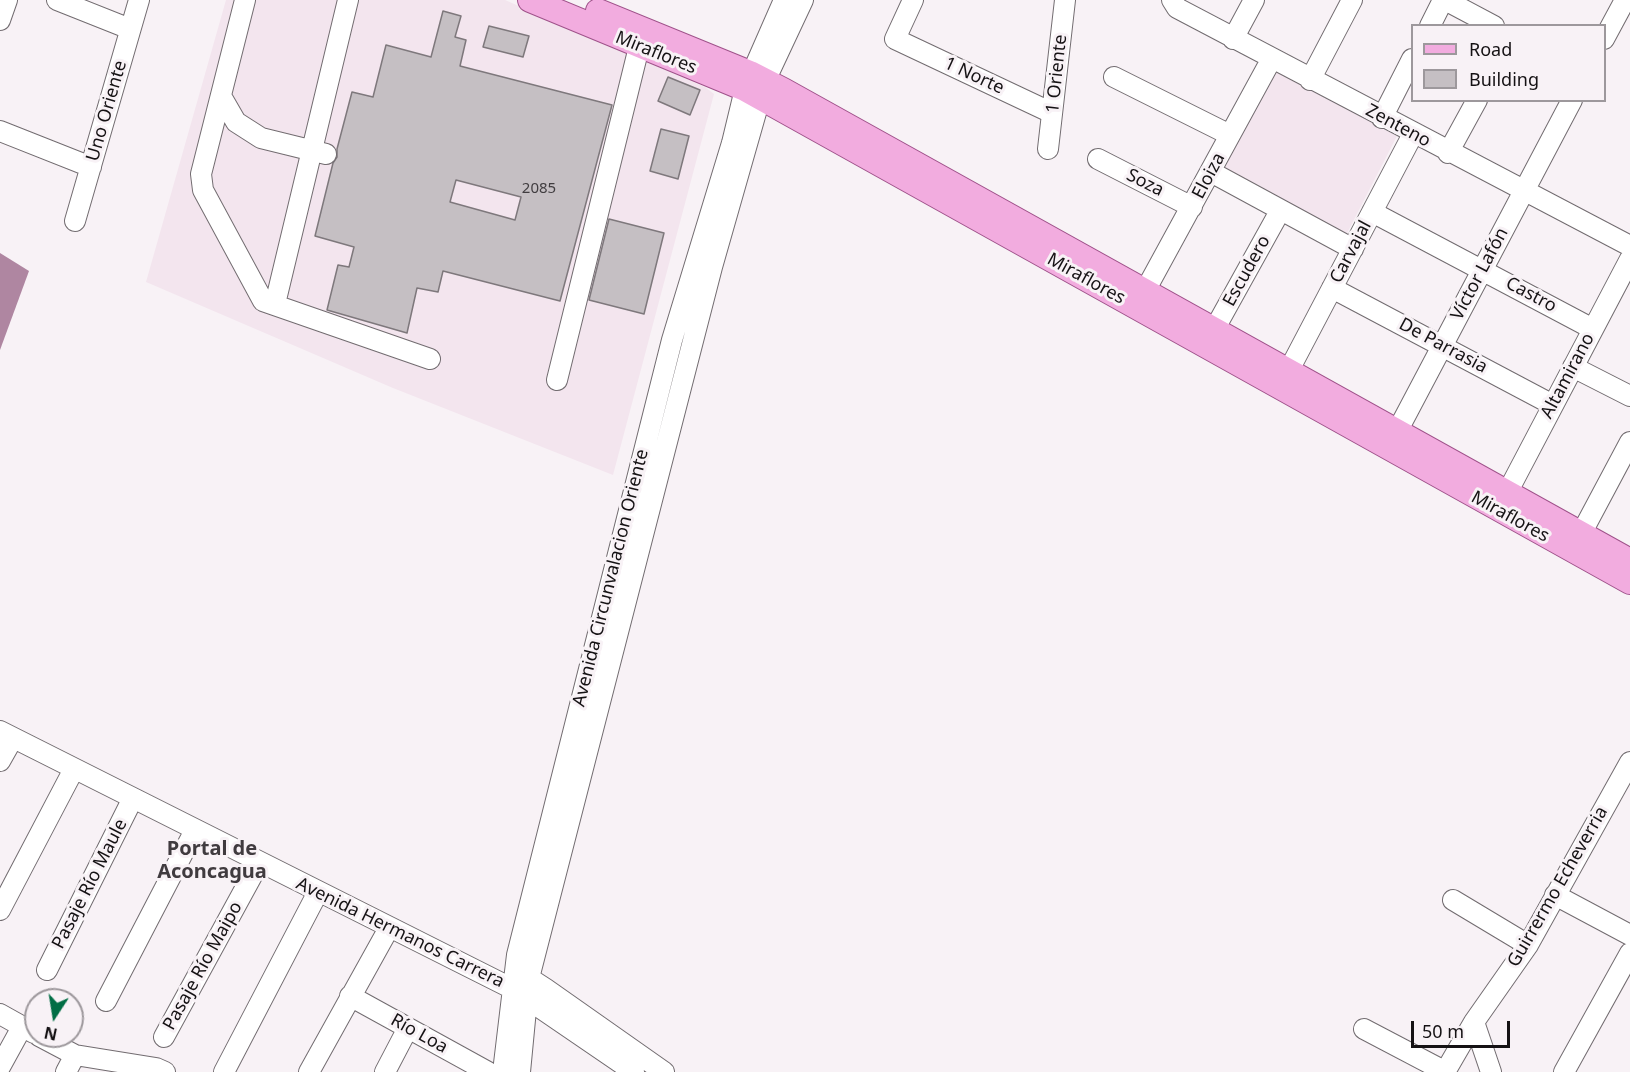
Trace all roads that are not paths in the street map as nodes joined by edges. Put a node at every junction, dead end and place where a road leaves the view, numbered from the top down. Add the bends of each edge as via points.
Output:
1 (8, 0) edge
2 (57, 0) edge
3 (139, 0) edge
4 (245, 0) edge
5 (348, 0) edge
6 (530, 0) edge
7 (571, 0) edge
8 (784, 0) edge
9 (803, 0) edge
10 (913, 0) edge
11 (1172, 0) edge
12 (1254, 0) edge
13 (1352, 0) edge
14 (1444, 0) edge
15 (1625, 0) edge
16 (1060, 2) edge
17 (0, 20) edge
18 (1431, 24) edge
19 (1490, 24) edge
20 (130, 29) junction
21 (1606, 37) edge
22 (643, 39) junction
23 (1233, 39) junction
24 (1271, 60) junction
25 (1411, 63) edge
26 (1114, 77) dead end
27 (1310, 80) junction
28 (755, 85) junction
29 (221, 96) junction
30 (1476, 102) edge
31 (1571, 102) edge
32 (1052, 113) junction
33 (1383, 118) junction
34 (0, 131) edge
35 (1413, 134) junction
36 (1230, 135) junction
37 (1048, 149) dead end
38 (319, 152) junction
39 (1448, 153) junction
40 (1098, 159) dead end
41 (91, 167) junction
42 (1211, 172) junction
43 (1524, 191) junction
44 (1192, 207) junction
45 (1280, 211) junction
46 (1372, 212) junction
47 (75, 221) dead end
48 (1630, 246) edge
49 (1353, 249) junction
50 (1630, 259) edge
51 (1483, 269) junction
52 (1332, 288) junction
53 (1145, 291) junction
54 (275, 304) junction
55 (1593, 329) junction
56 (1214, 330) junction
57 (1442, 346) junction
58 (430, 359) dead end
59 (1573, 367) junction
60 (1289, 369) junction
61 (557, 380) dead end
62 (1630, 396) edge
63 (1553, 405) junction
64 (1393, 439) junction
65 (1630, 442) edge
66 (1506, 493) junction
67 (1581, 534) junction
68 (1630, 561) edge
69 (1630, 582) edge
70 (6, 734) edge
71 (0, 761) edge
72 (1630, 762) edge
73 (74, 769) junction
74 (133, 798) junction
75 (195, 830) junction
76 (259, 862) junction
77 (318, 892) junction
78 (1555, 895) junction
79 (1453, 900) dead end
80 (0, 910) edge
81 (388, 928) junction
82 (1630, 935) edge
83 (1528, 945) junction
84 (1630, 953) edge
85 (47, 970) dead end
86 (520, 983) junction
87 (350, 996) junction
88 (528, 1000) junction
89 (106, 1001) dead end
90 (0, 1014) edge
91 (1474, 1022) junction
92 (24, 1028) edge
93 (408, 1028) junction
94 (1364, 1029) dead end
95 (164, 1037) dead end
96 (24, 1041) edge
97 (52, 1048) edge
98 (71, 1063) edge
99 (0, 1066) edge
100 (461, 1066) edge
101 (165, 1072) edge
102 (224, 1072) edge
103 (309, 1072) edge
104 (385, 1072) edge
105 (488, 1072) edge
106 (503, 1072) edge
107 (520, 1072) edge
108 (634, 1072) edge
109 (664, 1072) edge
110 (1445, 1072) edge
111 (1491, 1072) edge
112 (1564, 1072) edge

1 - 17 street
2 - 20 street
3 - 20 street, Uno Oriente
4 - 29 street
5 - 38 street
6 - 22 main road, Miraflores
7 - 22 main road, Miraflores
8 - 28 street
9 - 28 street
10 - 32 street, 1 Norte via 895,39
11 - 23 street, Zenteno via 1177,8
12 - 23 street
13 - 27 street
14 - 18 street
14 - 19 street
15 - 21 street
16 - 32 street, 1 Oriente
20 - 41 street, Uno Oriente
22 - 28 main road, Miraflores
22 - 61 street
23 - 24 street, Zenteno
24 - 27 street, Zenteno
24 - 36 street, Eloiza
25 - 33 street
26 - 36 street
27 - 33 street, Zenteno
28 - 53 main road, Miraflores
28 - 64 main road, Miraflores
28 - 86 street, Avenida Circunvalacion Oriente via 750,141
29 - 38 street via 236,122 261,138
29 - 54 street via 201,174 203,190 263,301
30 - 39 street
31 - 43 street, Víctor Lafón
32 - 37 street, 1 Oriente
33 - 35 street, Zenteno
34 - 41 street
35 - 39 street, Zenteno
35 - 46 street, Carvajal
36 - 42 street, Eloiza
38 - 54 street
39 - 43 street, Zenteno
40 - 44 street, Soza
41 - 47 street, Uno Oriente
42 - 44 street, Eloiza
42 - 45 street
43 - 48 street, Zenteno
43 - 51 street, Víctor Lafón
44 - 53 street, Eloiza
45 - 49 street
45 - 56 street, Escudero
46 - 49 street, Carvajal
46 - 51 street, Castro
49 - 52 street, Carvajal
50 - 55 street, Altamirano
51 - 55 street, Castro
51 - 57 street, Víctor Lafón
52 - 57 street, De Parrasia
52 - 60 street, Carvajal
53 - 56 main road, Miraflores
54 - 58 street
55 - 59 street, Altamirano
56 - 60 main road, Miraflores
57 - 63 street, De Parrasia
57 - 64 street, Víctor Lafón
59 - 62 street
59 - 63 street, Altamirano
60 - 64 main road, Miraflores
63 - 66 street, Altamirano
64 - 66 main road, Miraflores
64 - 69 main road, Miraflores
65 - 67 street
66 - 67 main road, Miraflores
67 - 68 main road, Miraflores
70 - 71 street
70 - 73 street, Avenida Hermanos Carrera
72 - 78 street, Guirrermo Echeverria
73 - 74 street, Avenida Hermanos Carrera
73 - 80 street
74 - 75 street, Avenida Hermanos Carrera
74 - 85 street, Pasaje Río Maule
75 - 76 street, Avenida Hermanos Carrera
75 - 89 street
76 - 77 street, Avenida Hermanos Carrera
76 - 95 street, Pasaje Río Maipo
77 - 81 street, Avenida Hermanos Carrera
77 - 102 street
78 - 82 street
78 - 83 street, Guirrermo Echeverria
79 - 83 street
81 - 86 street, Avenida Hermanos Carrera
81 - 87 street
83 - 91 street, Guirrermo Echeverria
84 - 112 street
86 - 88 street, Avenida Hermanos Carrera
86 - 106 street, Avenida Circunvalacion Oriente
86 - 109 street, Avenida Hermanos Carrera
87 - 93 street, Río Loa
87 - 103 street
88 - 107 street
88 - 108 street, Avenida Hermanos Carrera
90 - 92 street
91 - 110 street, Guirrermo Echeverria
91 - 111 street
93 - 100 street, Río Loa
93 - 104 street
94 - 110 street
96 - 99 street
97 - 98 street
98 - 101 street via 156,1068
100 - 105 street, Río Loa

